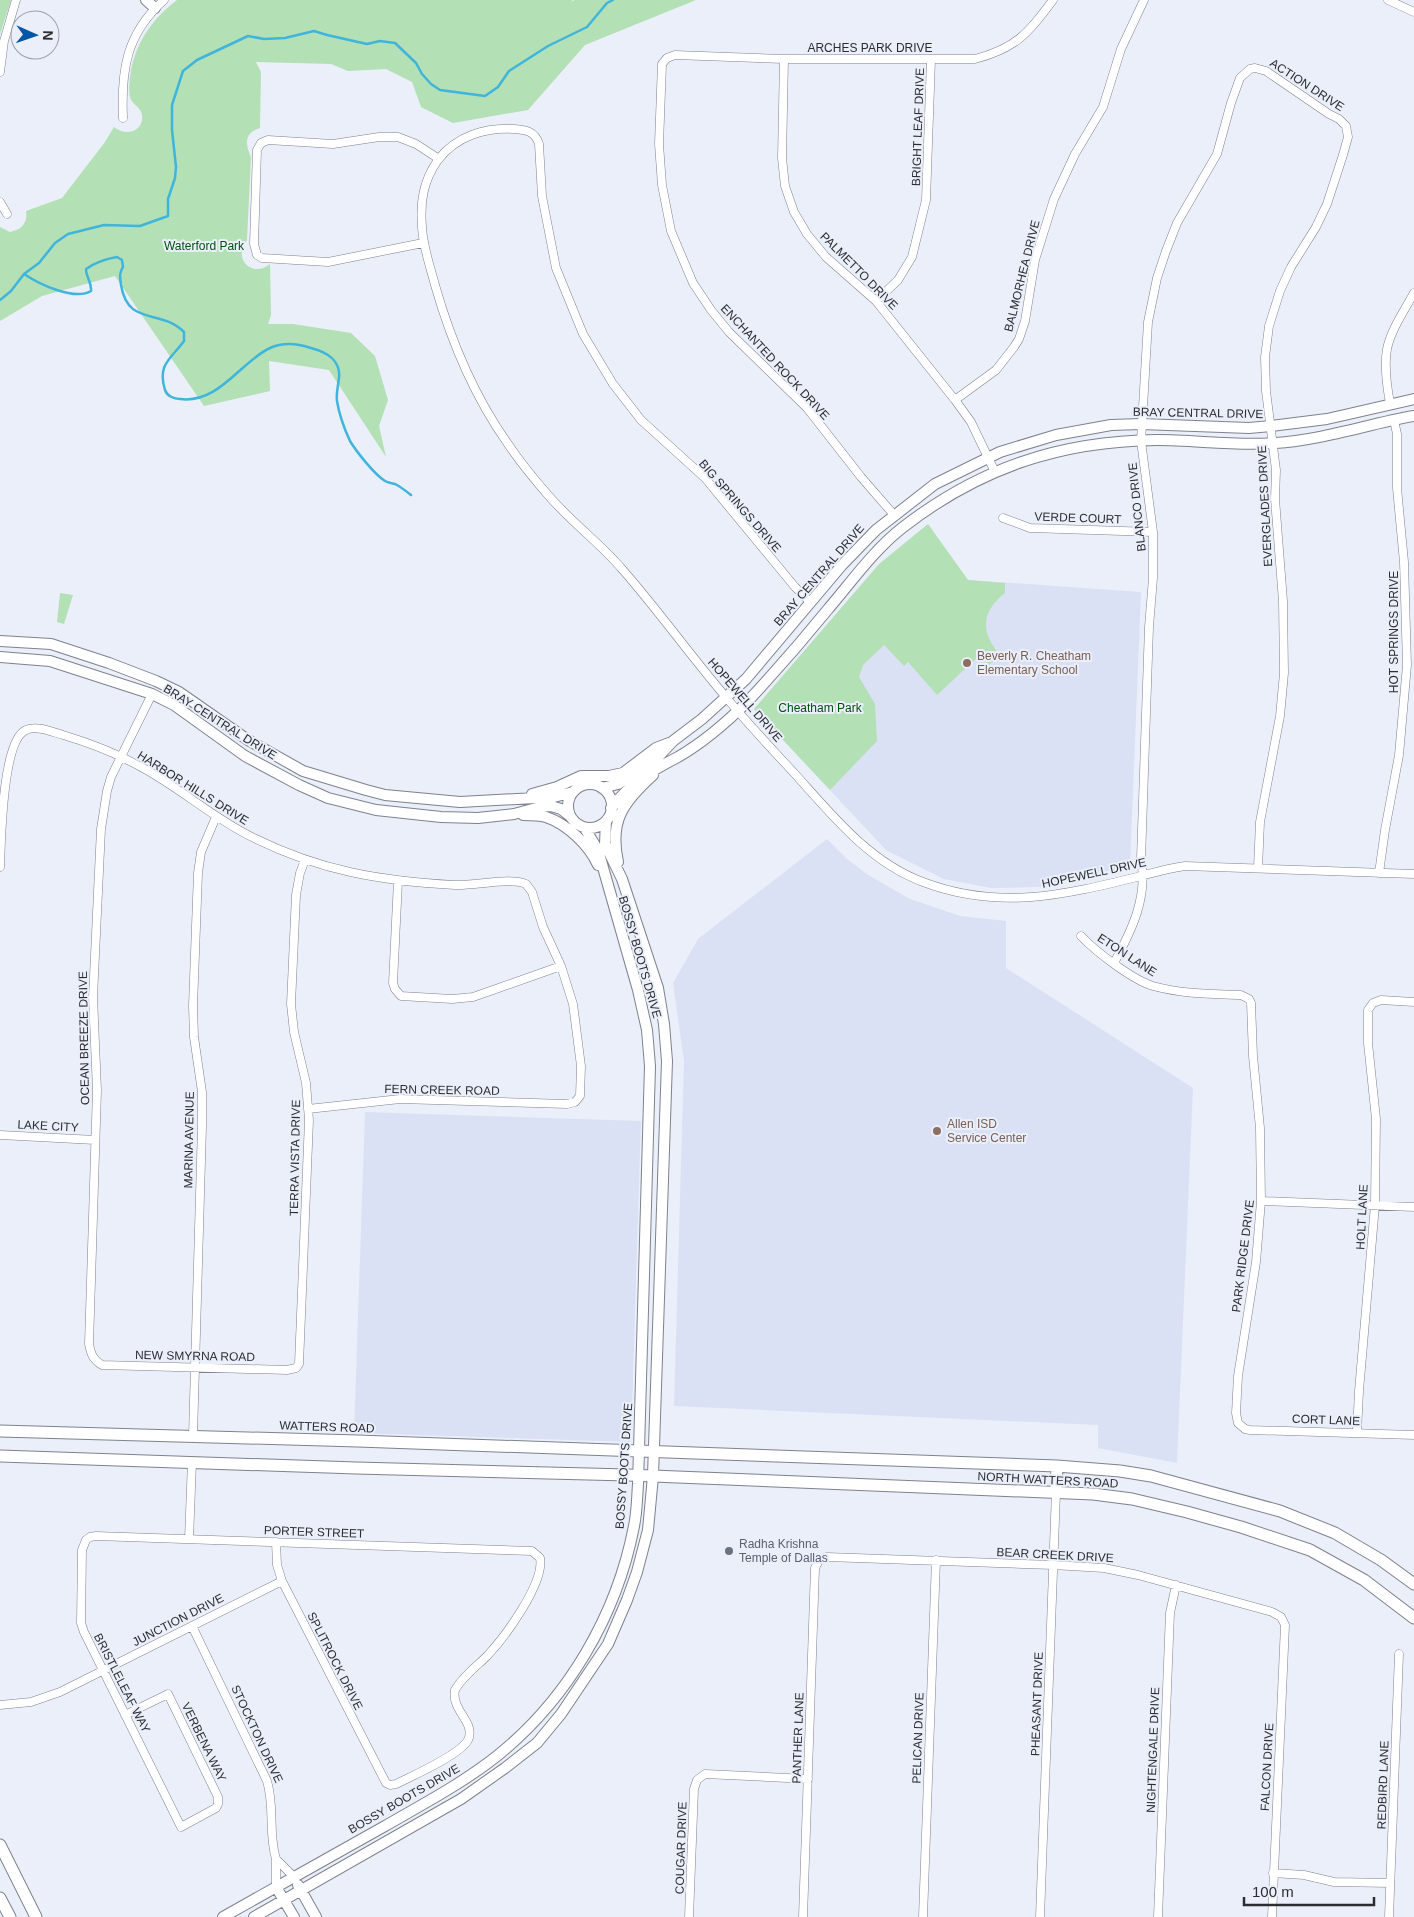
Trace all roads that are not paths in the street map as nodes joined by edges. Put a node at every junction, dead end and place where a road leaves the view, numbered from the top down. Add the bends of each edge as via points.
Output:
1 (16, 0) edge
2 (146, 0) edge
3 (164, 0) edge
4 (1053, 0) edge
5 (1144, 0) edge
6 (1388, 0) edge
7 (155, 8) junction
8 (1414, 12) edge
9 (784, 59) junction
10 (931, 59) junction
11 (665, 60) joint
12 (1252, 68) joint
13 (0, 72) edge
14 (124, 118) dead end
15 (1347, 128) joint
16 (528, 130) joint
17 (438, 159) junction
18 (0, 202) edge
19 (8, 214) dead end
20 (423, 243) junction
21 (1414, 294) edge
22 (876, 301) junction
23 (1414, 399) edge
24 (955, 400) junction
25 (1390, 403) junction
26 (1414, 416) edge
27 (1394, 420) junction
28 (1141, 424) junction
29 (1271, 426) junction
30 (1141, 441) junction
31 (1273, 443) junction
32 (987, 458) junction
33 (994, 472) junction
34 (894, 515) junction
35 (1003, 518) dead end
36 (1153, 532) junction
37 (810, 602) junction
38 (0, 641) edge
39 (0, 657) edge
40 (152, 694) junction
41 (726, 697) junction
42 (738, 711) junction
43 (673, 742) junction
44 (678, 756) junction
45 (121, 757) junction
46 (602, 788) junction
47 (573, 792) junction
48 (519, 798) junction
49 (611, 808) junction
50 (514, 814) junction
51 (570, 816) junction
52 (216, 817) junction
53 (606, 821) junction
54 (584, 827) junction
55 (305, 860) junction
56 (0, 867) edge
57 (1258, 868) junction
58 (1379, 873) junction
59 (1414, 874) edge
60 (1144, 875) junction
61 (622, 879) junction
62 (398, 881) junction
63 (606, 884) junction
64 (1081, 936) dead end
65 (1114, 963) junction
66 (561, 966) junction
67 (1250, 1000) joint
68 (1414, 1002) edge
69 (308, 1109) junction
70 (0, 1135) edge
71 (95, 1140) junction
72 (1261, 1201) junction
73 (1375, 1205) junction
74 (1414, 1207) edge
75 (95, 1361) joint
76 (195, 1367) junction
77 (296, 1368) joint
78 (1240, 1425) joint
79 (0, 1431) edge
80 (1357, 1432) junction
81 (1414, 1435) edge
82 (193, 1436) junction
83 (639, 1452) junction
84 (653, 1452) junction
85 (0, 1456) edge
86 (192, 1462) junction
87 (1057, 1466) junction
88 (638, 1475) junction
89 (652, 1476) junction
90 (1056, 1492) junction
91 (189, 1539) junction
92 (86, 1540) joint
93 (276, 1542) junction
94 (820, 1560) joint
95 (936, 1560) junction
96 (1053, 1565) junction
97 (282, 1581) junction
98 (1414, 1584) edge
99 (1176, 1585) junction
100 (1414, 1618) edge
101 (1282, 1619) joint
102 (192, 1626) junction
103 (1399, 1654) dead end
104 (103, 1671) junction
105 (0, 1705) edge
106 (125, 1715) junction
107 (469, 1736) joint
108 (497, 1756) junction
109 (505, 1768) junction
110 (808, 1779) junction
111 (181, 1827) joint
112 (0, 1845) edge
113 (276, 1859) junction
114 (1273, 1873) junction
115 (294, 1877) junction
116 (1390, 1883) junction
117 (276, 1887) junction
118 (301, 1890) junction
119 (0, 1898) edge
120 (283, 1900) junction
121 (10, 1917) edge
122 (36, 1917) edge
123 (223, 1917) edge
124 (254, 1917) edge
125 (294, 1917) edge
126 (316, 1917) edge
127 (689, 1917) edge
128 (803, 1917) edge
129 (923, 1917) edge
130 (1040, 1917) edge
131 (1158, 1917) edge
132 (1272, 1917) edge
133 (1389, 1917) edge

1 - 13 street via 4,41
2 - 7 street
3 - 7 street
4 - 10 street, ARCHES PARK DRIVE via 1029,31 996,53 975,59
5 - 24 street, BALMORHEA DRIVE via 1121,49 1103,107 1075,154 1054,199 1035,260 1018,339 996,370
6 - 8 street
7 - 14 street via 142,23 127,54 122,97
9 - 10 street, ARCHES PARK DRIVE
9 - 11 street, ARCHES PARK DRIVE via 675,55
9 - 22 street, PALMETTO DRIVE via 782,158 785,186 794,212 826,257
10 - 22 street, BRIGHT LEAF DRIVE via 926,200 912,256 898,280
11 - 34 street, ENCHANTED ROCK DRIVE via 661,69 660,99 662,185 671,231 694,283 729,332 806,408
12 - 15 street, ACTION DRIVE via 1266,71 1339,119
12 - 28 street, BLANCO DRIVE via 1245,72 1236,86 1217,154 1177,223 1158,278 1146,340
15 - 29 street, EVERGLADES DRIVE via 1348,137 1327,204 1291,266 1270,326 1265,359
16 - 17 street, HOPEWELL DRIVE via 501,128 478,132 461,140
16 - 37 street, BIG SPRINGS DRIVE via 536,136 539,144 542,196 556,268 583,334 612,383 641,420 705,478
17 - 20 street, HOPEWELL DRIVE via 426,181 420,204
17 - 20 street via 416,144 398,137 333,144 268,140 257,150 254,239 257,255 328,262
18 - 19 street
20 - 41 street, HOPEWELL DRIVE via 445,319 466,371 507,443 549,496 625,572
21 - 25 street via 1387,349 1386,380
22 - 24 street, PALMETTO DRIVE
23 - 25 street, BRAY CENTRAL DRIVE
24 - 32 street, PALMETTO DRIVE via 971,422
25 - 29 street, BRAY CENTRAL DRIVE via 1327,419
26 - 27 street
27 - 31 street via 1304,440
27 - 58 street, HOT SPRINGS DRIVE via 1407,665 1399,755
28 - 29 street, BRAY CENTRAL DRIVE
28 - 30 street, BLANCO DRIVE
28 - 32 street, BRAY CENTRAL DRIVE via 1111,425 1056,434
29 - 31 street, EVERGLADES DRIVE
30 - 31 street
30 - 33 street via 1081,446
30 - 36 street, BLANCO DRIVE
31 - 57 street, EVERGLADES DRIVE via 1284,673 1260,822
32 - 33 street, PALMETTO DRIVE
32 - 34 street, BRAY CENTRAL DRIVE via 935,484
33 - 42 street via 944,499 901,529
34 - 37 street, BRAY CENTRAL DRIVE via 876,530
35 - 36 street, VERDE COURT via 1030,528
36 - 60 street, BLANCO DRIVE via 1141,849
37 - 41 street, BRAY CENTRAL DRIVE via 746,679
38 - 48 street, BRAY CENTRAL DRIVE via 51,644 156,681 179,692 248,740 303,771 348,785 385,795 438,801 482,802
39 - 40 street, BRAY CENTRAL DRIVE via 50,661
40 - 45 street, OCEAN BREEZE DRIVE
40 - 50 street, BRAY CENTRAL DRIVE via 174,705 245,756 328,798 376,810 441,817 478,818
41 - 42 street, HOPEWELL DRIVE
41 - 43 street, BRAY CENTRAL DRIVE
42 - 44 street
42 - 60 street, HOPEWELL DRIVE via 850,834 878,858 920,881 957,893 995,899 1066,892
43 - 46 street, BRAY CENTRAL DRIVE via 660,756 622,782
43 - 48 street via 656,748 622,772 608,776 581,776 557,788
44 - 49 street via 635,782
44 - 61 street via 648,780 619,817 614,840
45 - 52 street, HARBOR HILLS DRIVE via 155,775
45 - 56 street, HARBOR HILLS DRIVE via 53,732 34,728 19,735 14,742 3,803
45 - 71 street, OCEAN BREEZE DRIVE via 106,791 101,829 92,997 96,1064
46 - 47 street via 592,784
46 - 49 street via 610,798
47 - 48 street, BRAY CENTRAL DRIVE via 554,797
47 - 51 street via 568,805
49 - 53 street
50 - 51 street, BRAY CENTRAL DRIVE via 551,806
50 - 63 street via 543,816 568,830 593,857
51 - 54 street
52 - 55 street, HARBOR HILLS DRIVE
52 - 76 street, MARINA AVENUE via 201,852 194,958 194,1037 202,1092
53 - 54 street via 596,828
53 - 61 street, BOSSY BOOTS DRIVE via 605,844
54 - 63 street, BOSSY BOOTS DRIVE via 598,850
55 - 62 street, HARBOR HILLS DRIVE
55 - 69 street, TERRA VISTA DRIVE via 296,895 291,1004
57 - 58 street, HOPEWELL DRIVE
57 - 60 street, HOPEWELL DRIVE via 1186,866
58 - 59 street, HOPEWELL DRIVE
60 - 65 street, BLANCO DRIVE via 1138,914
61 - 84 street, BOSSY BOOTS DRIVE via 658,988 667,1061
62 - 66 street, HARBOR HILLS DRIVE via 457,885 516,881 526,884
62 - 66 street via 393,983 397,993 406,997 472,997
63 - 83 street, BOSSY BOOTS DRIVE via 643,1008 650,1066
64 - 65 street, ETON LANE
65 - 67 street, ETON LANE via 1151,985 1177,991 1241,995
66 - 69 street, FERN CREEK ROAD via 573,1004 580,1055 580,1096 576,1102 400,1100
67 - 72 street, PARK RIDGE DRIVE via 1260,1128
68 - 73 street, HOLT LANE via 1381,1000 1372,1004 1368,1014 1376,1120
69 - 77 street, TERRA VISTA DRIVE via 300,1359
70 - 71 street, LAKE CITY
71 - 75 street, OCEAN BREEZE DRIVE via 89,1344
72 - 73 street
72 - 78 street, PARK RIDGE DRIVE via 1256,1262 1238,1376 1236,1413
73 - 74 street
73 - 80 street, HOLT LANE
75 - 76 street, NEW SMYRNA ROAD via 112,1366
76 - 77 street, NEW SMYRNA ROAD
76 - 82 street, MARINA AVENUE
78 - 80 street, CORT LANE via 1250,1430
79 - 82 main road, WATTERS ROAD
80 - 81 street, CORT LANE
82 - 83 main road, WATTERS ROAD
83 - 84 main road, WATTERS ROAD
83 - 88 street, BOSSY BOOTS DRIVE
84 - 87 main road, NORTH WATTERS ROAD
84 - 89 street, BOSSY BOOTS DRIVE
85 - 86 main road
86 - 88 main road
86 - 91 street
87 - 90 main road
87 - 98 main road, NORTH WATTERS ROAD via 1120,1470 1151,1476 1280,1511 1335,1533
88 - 89 main road
88 - 108 street, BOSSY BOOTS DRIVE via 635,1524 626,1559 611,1605 591,1645 562,1689 532,1724
89 - 90 main road, NORTH WATTERS ROAD
89 - 109 street, BOSSY BOOTS DRIVE via 648,1530 627,1600 608,1644 537,1743
90 - 96 street, PHEASANT DRIVE
90 - 100 main road, NORTH WATTERS ROAD via 1132,1499 1241,1527 1301,1547 1364,1580
91 - 92 street, PORTER STREET via 96,1536
91 - 93 street, PORTER STREET
92 - 104 street, BRISTLELEAF WAY via 82,1550 81,1623
93 - 97 street, SPLITROCK DRIVE via 276,1564
93 - 107 street, PORTER STREET via 532,1551 540,1558 541,1569 523,1607 499,1641 457,1686 455,1702 468,1726
94 - 95 street, BEAR CREEK DRIVE via 827,1557
94 - 110 street, PANTHER LANE via 815,1568
95 - 96 street, BEAR CREEK DRIVE
95 - 129 street, PELICAN DRIVE
96 - 99 street, BEAR CREEK DRIVE via 1120,1570
96 - 130 street, PHEASANT DRIVE
97 - 102 street, JUNCTION DRIVE
97 - 107 street, SPLITROCK DRIVE via 383,1780 390,1785 396,1784 446,1758 463,1746
99 - 101 street, BEAR CREEK DRIVE via 1277,1614
99 - 131 street, NIGHTENGALE DRIVE via 1170,1612
101 - 114 street, FALCON DRIVE via 1285,1625
102 - 104 street, JUNCTION DRIVE
102 - 113 street, STOCKTON DRIVE via 267,1781
103 - 116 street, REDBIRD LANE
104 - 105 street, JUNCTION DRIVE via 31,1702
104 - 106 street, BRISTLELEAF WAY
106 - 111 street, BRISTLELEAF WAY
106 - 111 street, VERBENA WAY via 168,1694 219,1800 213,1810
108 - 109 street
108 - 115 street, BOSSY BOOTS DRIVE via 446,1791
109 - 118 street, BOSSY BOOTS DRIVE via 461,1798
110 - 127 street, COUGAR DRIVE via 705,1774 697,1780 694,1788
110 - 128 street, PANTHER LANE
112 - 122 main road
113 - 115 street
113 - 117 street, STOCKTON DRIVE
114 - 116 street via 1304,1875 1334,1882
114 - 132 street, FALCON DRIVE
115 - 117 street, BOSSY BOOTS DRIVE
115 - 118 street
116 - 133 street, REDBIRD LANE
117 - 120 street, STOCKTON DRIVE
117 - 123 street, BOSSY BOOTS DRIVE
118 - 120 street, BOSSY BOOTS DRIVE
118 - 126 street
119 - 121 main road
120 - 124 street, BOSSY BOOTS DRIVE
120 - 125 street, STOCKTON DRIVE

